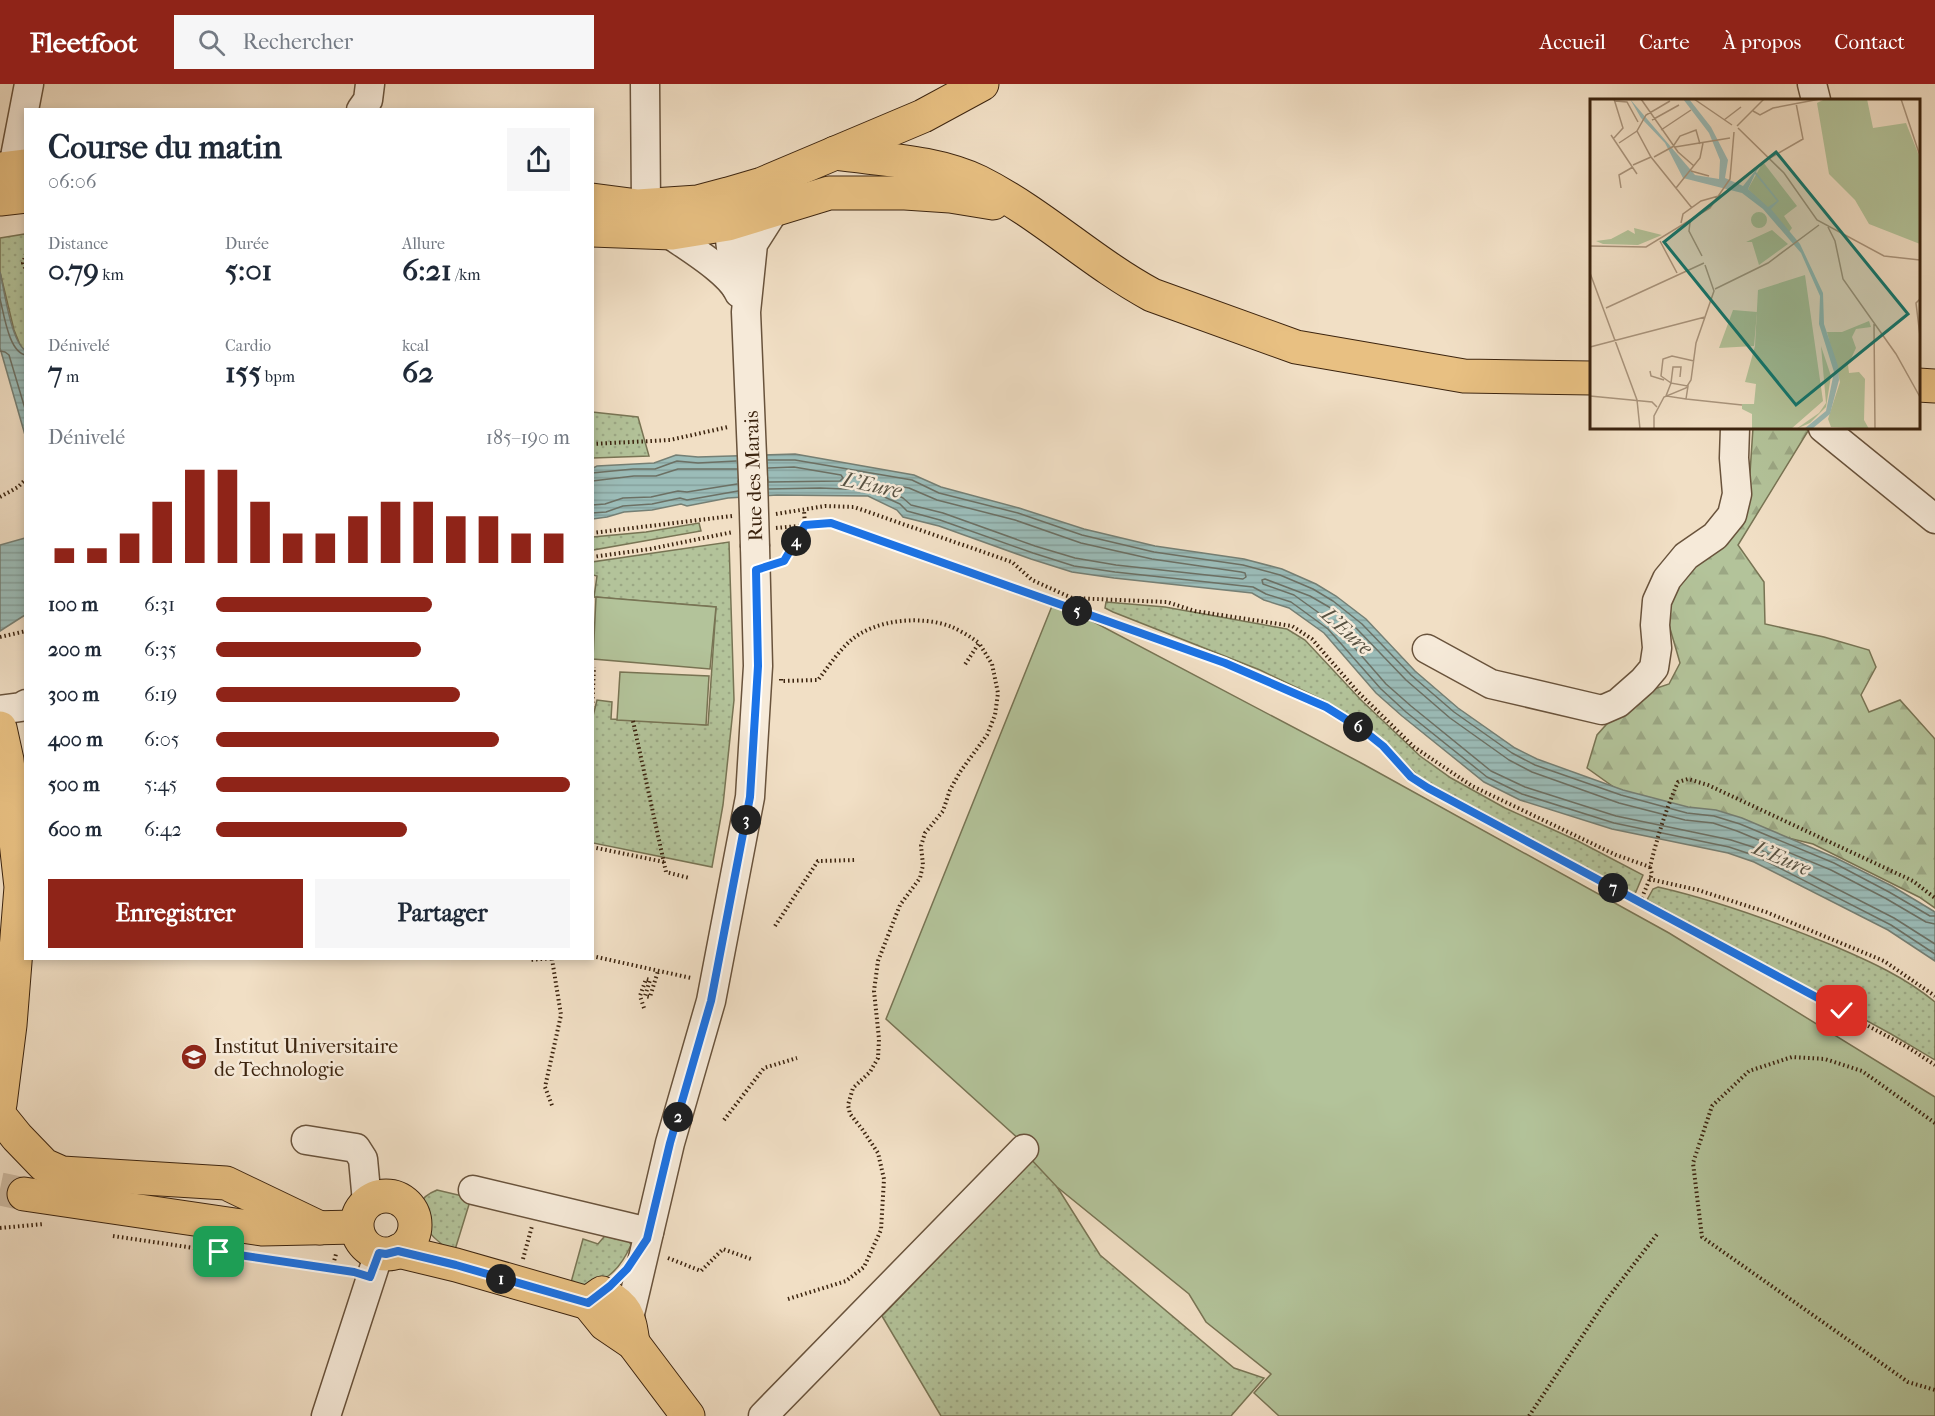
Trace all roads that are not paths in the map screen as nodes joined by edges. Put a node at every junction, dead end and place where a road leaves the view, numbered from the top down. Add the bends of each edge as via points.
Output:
1 (29, 84) edge
2 (370, 84) edge
3 (645, 84) edge
4 (982, 84) edge
5 (1812, 84) edge
6 (1816, 99) edge
7 (26, 108) edge
8 (362, 108) edge
9 (923, 116) junction
10 (24, 119) edge
11 (835, 153) junction
12 (871, 158) junction
13 (932, 166) junction
14 (16, 174) edge
15 (829, 193) junction
16 (768, 197) junction
17 (0, 199) edge
18 (594, 201) edge
19 (698, 201) junction
20 (646, 205) junction
21 (1022, 208) junction
22 (594, 230) edge
23 (668, 233) junction
24 (740, 234) junction
25 (741, 299) junction
26 (1590, 378) edge
27 (1920, 385) edge
28 (1935, 386) edge
29 (1735, 429) edge
30 (1824, 429) edge
31 (1935, 519) edge
32 (1426, 649) dead end
33 (24, 705) edge
34 (0, 710) edge
35 (0, 728) edge
36 (9, 910) edge
37 (0, 1104) edge
38 (0, 1116) edge
39 (306, 1140) dead end
40 (1024, 1149) dead end
41 (473, 1190) dead end
42 (24, 1194) tunnel mouth
43 (362, 1214) junction
44 (320, 1228) junction
45 (647, 1240) junction
46 (391, 1253) junction
47 (595, 1298) junction
48 (631, 1330) junction
49 (326, 1416) edge
50 (688, 1416) edge
51 (763, 1416) edge

1 - 7 street
2 - 8 street
3 - 20 street
4 - 9 main road
5 - 6 street
9 - 11 main road
9 - 12 main road
9 - 13 main road via 924,146
10 - 14 street
11 - 12 main road
11 - 16 main road
12 - 13 main road
12 - 15 main road
13 - 21 main road via 978,182
14 - 17 main road
15 - 16 main road
15 - 21 main road via 950,196
16 - 19 main road
16 - 24 main road
18 - 20 main road
19 - 20 main road
19 - 24 street
21 - 26 main road via 1152,295 1296,346 1464,376
22 - 23 main road
23 - 24 main road
23 - 25 street via 712,264
24 - 25 street, Rue des Marais
25 - 45 street, Rue des Marais, bridge via 752,428 756,544 758,666 750,797 711,1001
27 - 28 main road
29 - 32 street via 1737,494 1732,515 1715,536 1686,556 1667,579 1657,601 1654,668 1618,703 1602,710 1491,684
30 - 31 street
33 - 34 street
35 - 36 main road via 21,887
36 - 37 main road via 10,1025
38 - 44 main road via 44,1165 62,1173 226,1183
39 - 43 street via 356,1148 363,1159
40 - 51 street
41 - 45 street
42 - 44 main road via 262,1230
43 - 44 main road
43 - 46 main road via 361,1241 372,1251
43 - 46 main road via 383,1195 400,1198 411,1209 415,1222
45 - 47 street, Rue des Marais via 627,1269
45 - 48 street, Rue des Marais
46 - 47 main road
46 - 49 street
47 - 48 main road via 605,1323
48 - 50 main road

